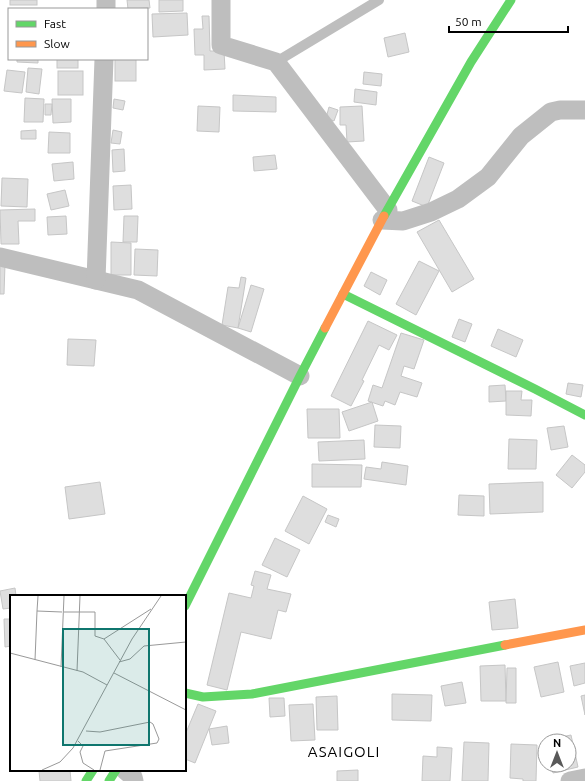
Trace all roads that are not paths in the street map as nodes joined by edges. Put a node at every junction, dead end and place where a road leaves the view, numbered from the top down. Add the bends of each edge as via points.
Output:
1 (221, 0) edge
2 (379, 0) edge
3 (511, 0) edge
4 (104, 60) edge
5 (276, 62) junction
6 (585, 110) edge
7 (385, 215) junction
8 (0, 256) edge
9 (96, 280) junction
10 (344, 294) junction
11 (300, 376) junction
12 (585, 415) edge
13 (186, 604) edge
14 (585, 630) edge
15 (186, 692) edge
16 (92, 771) edge
17 (115, 771) edge
18 (126, 771) edge
19 (585, 778) edge
20 (86, 781) edge
21 (109, 781) edge
22 (134, 781) edge
23 (570, 781) edge

1 - 5 street via 221,45
2 - 5 lane
3 - 7 main road via 471,62
4 - 9 street
5 - 7 street
6 - 7 street via 551,112 521,136 488,177 458,199 431,212 403,221
7 - 10 main road
8 - 9 street
9 - 11 street via 138,290
10 - 11 main road
10 - 12 main road
11 - 13 main road
14 - 15 main road via 252,694 203,697
16 - 20 main road
17 - 21 main road
18 - 22 street
19 - 23 street

